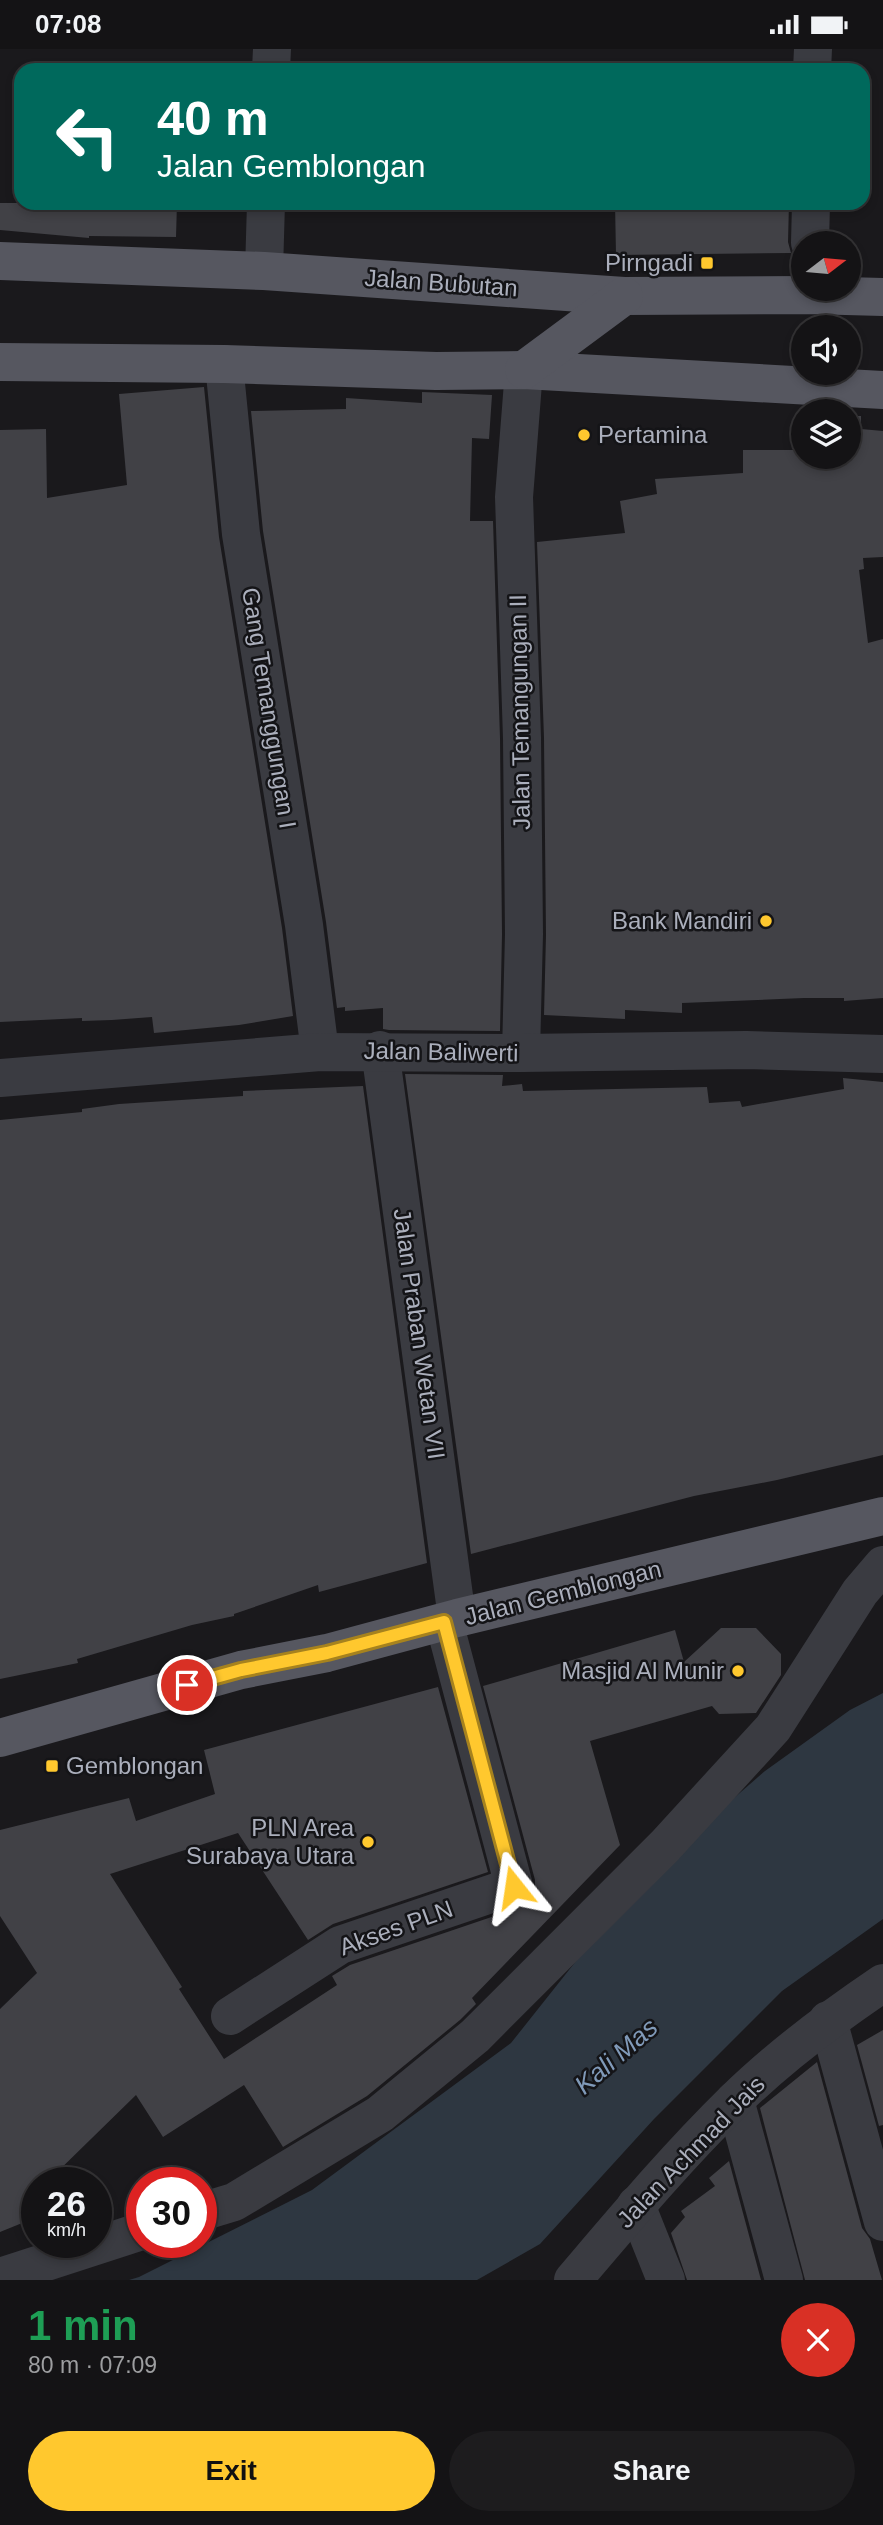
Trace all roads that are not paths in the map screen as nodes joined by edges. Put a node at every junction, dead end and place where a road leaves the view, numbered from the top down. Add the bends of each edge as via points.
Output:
1 (266, 210) edge
2 (811, 210) edge
3 (810, 231) edge
4 (0, 261) edge
5 (264, 271) junction
6 (791, 292) edge
7 (624, 296) junction
8 (861, 296) edge
9 (883, 297) edge
10 (0, 362) edge
11 (224, 364) junction
12 (524, 370) junction
13 (883, 390) edge
14 (380, 1050) junction
15 (320, 1052) junction
16 (521, 1053) junction
17 (883, 1054) edge
18 (0, 1078) edge
19 (883, 1516) edge
20 (883, 1565) edge
21 (451, 1620) junction
22 (0, 1738) edge
23 (883, 1983) edge
24 (230, 2016) dead end
25 (828, 2020) junction
26 (735, 2100) junction
27 (636, 2206) junction
28 (217, 2207) edge
29 (883, 2221) edge
30 (126, 2236) edge
31 (0, 2277) edge
32 (573, 2280) edge
33 (666, 2280) edge
34 (784, 2280) edge

1 - 5 street
2 - 3 street
4 - 5 main road, Jalan Bubutan
5 - 7 main road, Jalan Bubutan
6 - 7 main road, Jalan Bubutan
7 - 12 main road
8 - 9 main road, Jalan Bubutan
10 - 11 main road
11 - 12 main road
11 - 15 street, Gang Temanggungan I via 241,534
12 - 13 main road
12 - 16 street, Jalan Temangungan II via 513,497 522,738
14 - 15 street, Jalan Baliwerti
14 - 16 street, Jalan Baliwerti
14 - 21 street, Jalan Praban Wetan VII
15 - 18 street, Jalan Baliwerti
16 - 17 street, Jalan Baliwerti via 746,1050
19 - 21 main road, Jalan Gemblongan
20 - 28 street via 860,1592 773,1728 665,1846 475,2036 380,2114 234,2202
21 - 22 main road, Jalan Gemblongan via 241,1670
21 - 24 street, Akses PLN via 514,1887 340,1945
23 - 25 street, Jalan Achmad Jais
25 - 26 street, Jalan Achmad Jais
25 - 29 street
26 - 27 street, Jalan Achmad Jais
26 - 34 street
27 - 32 street, Jalan Achmad Jais
27 - 33 street
30 - 31 street

